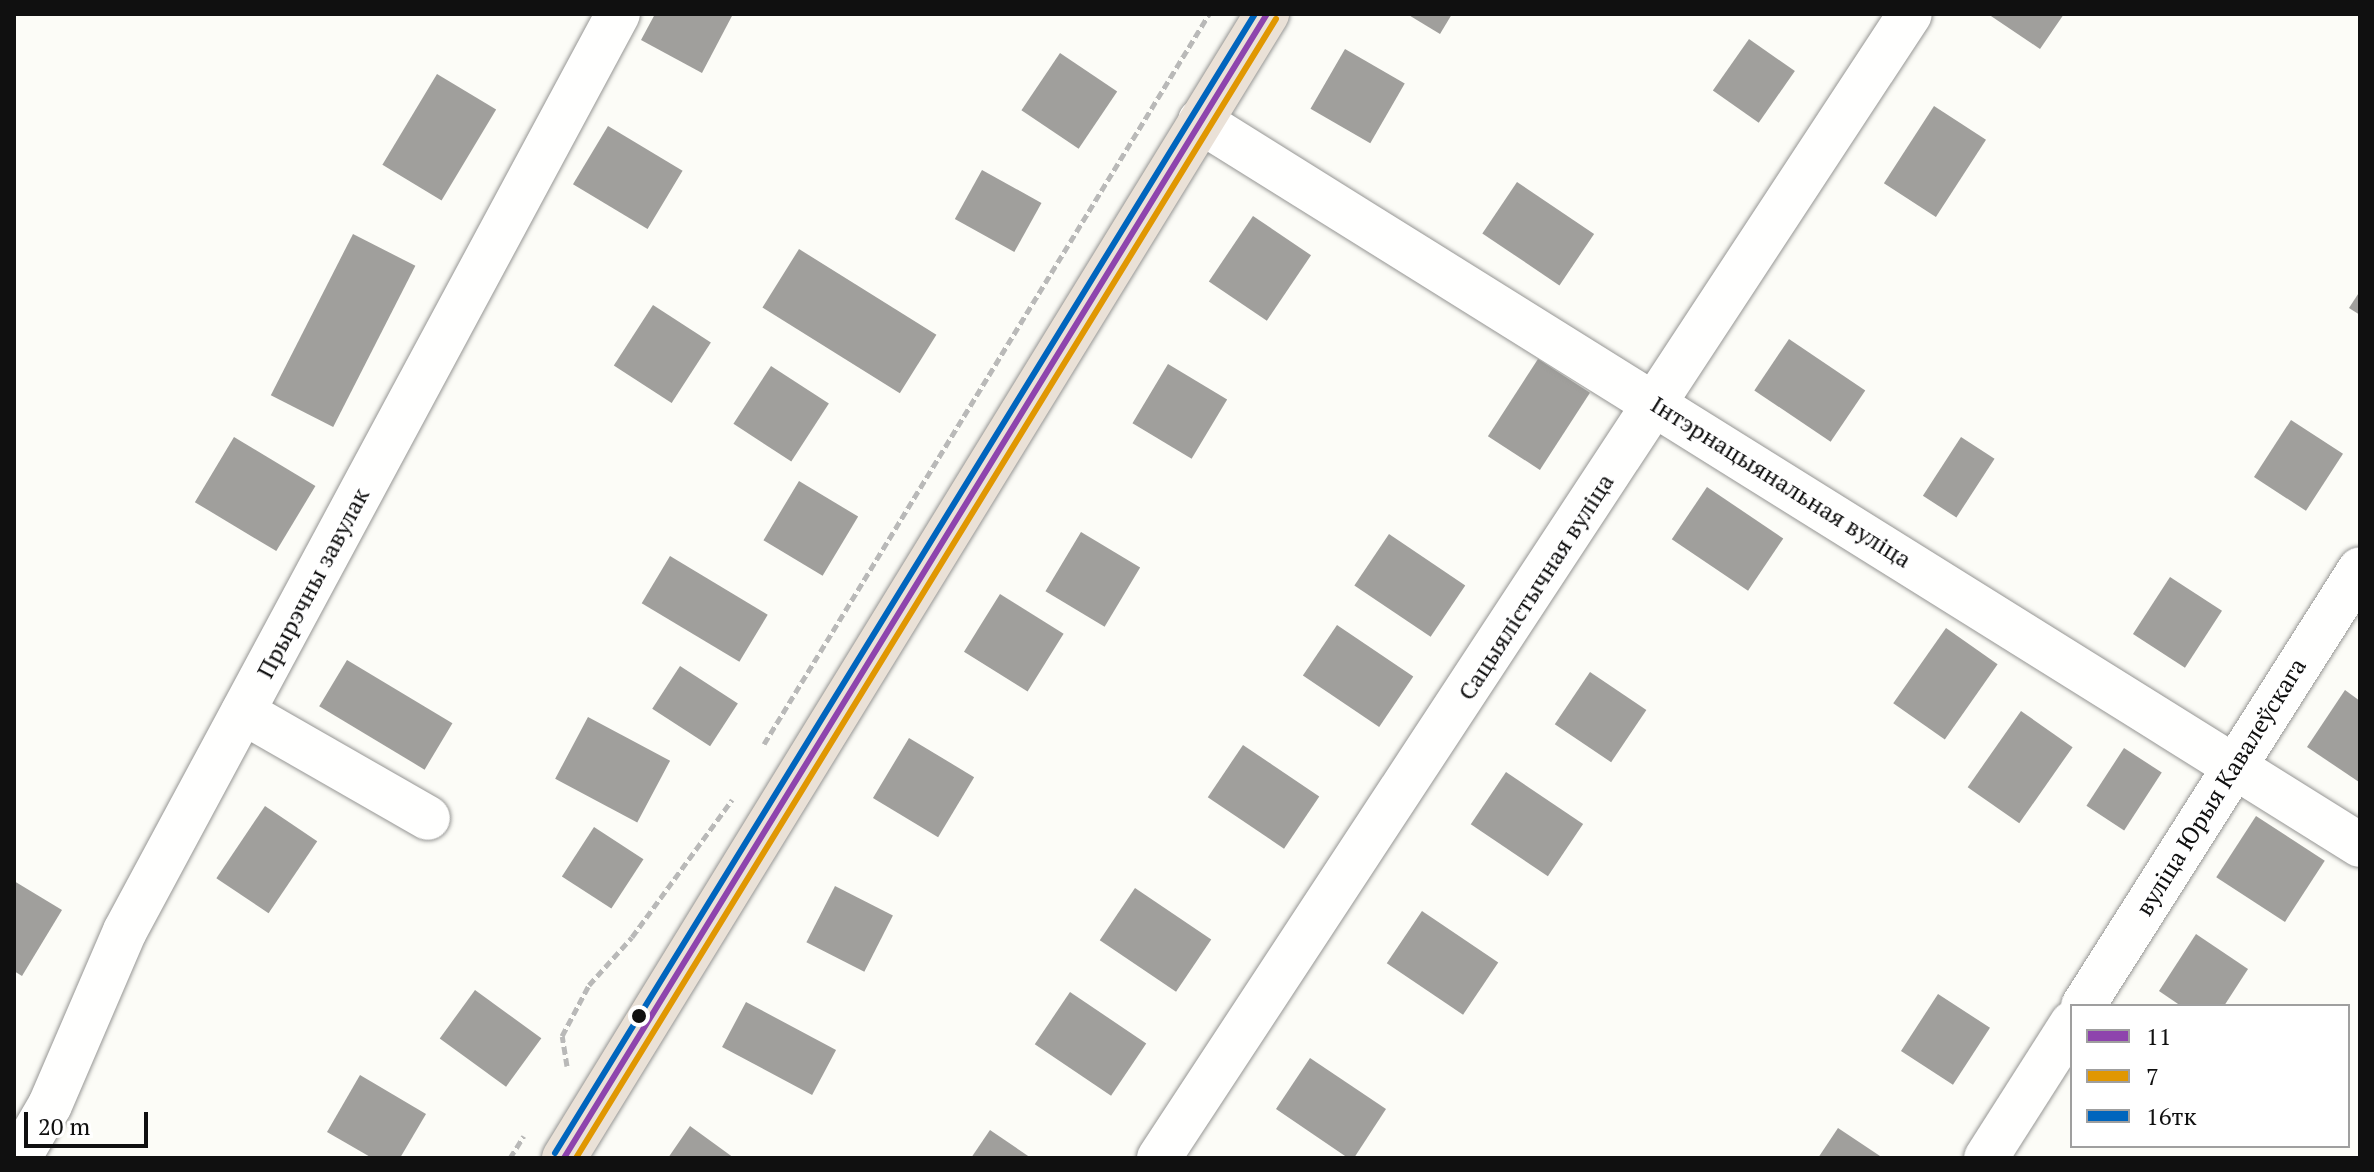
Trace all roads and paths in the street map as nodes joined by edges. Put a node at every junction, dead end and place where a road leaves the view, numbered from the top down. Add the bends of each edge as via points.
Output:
1 (618, 14) edge
2 (1209, 14) edge
3 (1267, 14) edge
4 (1910, 14) edge
5 (1200, 121) junction
6 (1658, 404) junction
7 (2360, 569) edge
8 (243, 712) junction
9 (763, 745) dead end
10 (2234, 768) junction
11 (738, 785) dead end
12 (730, 799) dead end
13 (428, 818) dead end
14 (2360, 845) edge
15 (2084, 1004) edge
16 (2070, 1026) edge
17 (19, 1158) edge
18 (564, 1158) edge
19 (1159, 1158) edge
20 (1986, 1158) edge

1 - 8 street, Прырэчны завулак
2 - 9 path
3 - 5 highway
4 - 6 street, Сацыялістычная вуліца
5 - 6 street, Інтэрнацыянальная вуліца
5 - 18 highway
6 - 10 street, Інтэрнацыянальная вуліца
6 - 19 street, Сацыялістычная вуліца
7 - 10 street, вуліца Юрыя Кавалеўскага
8 - 13 street
8 - 17 street, Прырэчны завулак via 125,931 50,1105
10 - 14 street, Інтэрнацыянальная вуліца
10 - 15 street, вуліца Юрыя Кавалеўскага
11 - 12 path
16 - 20 street

